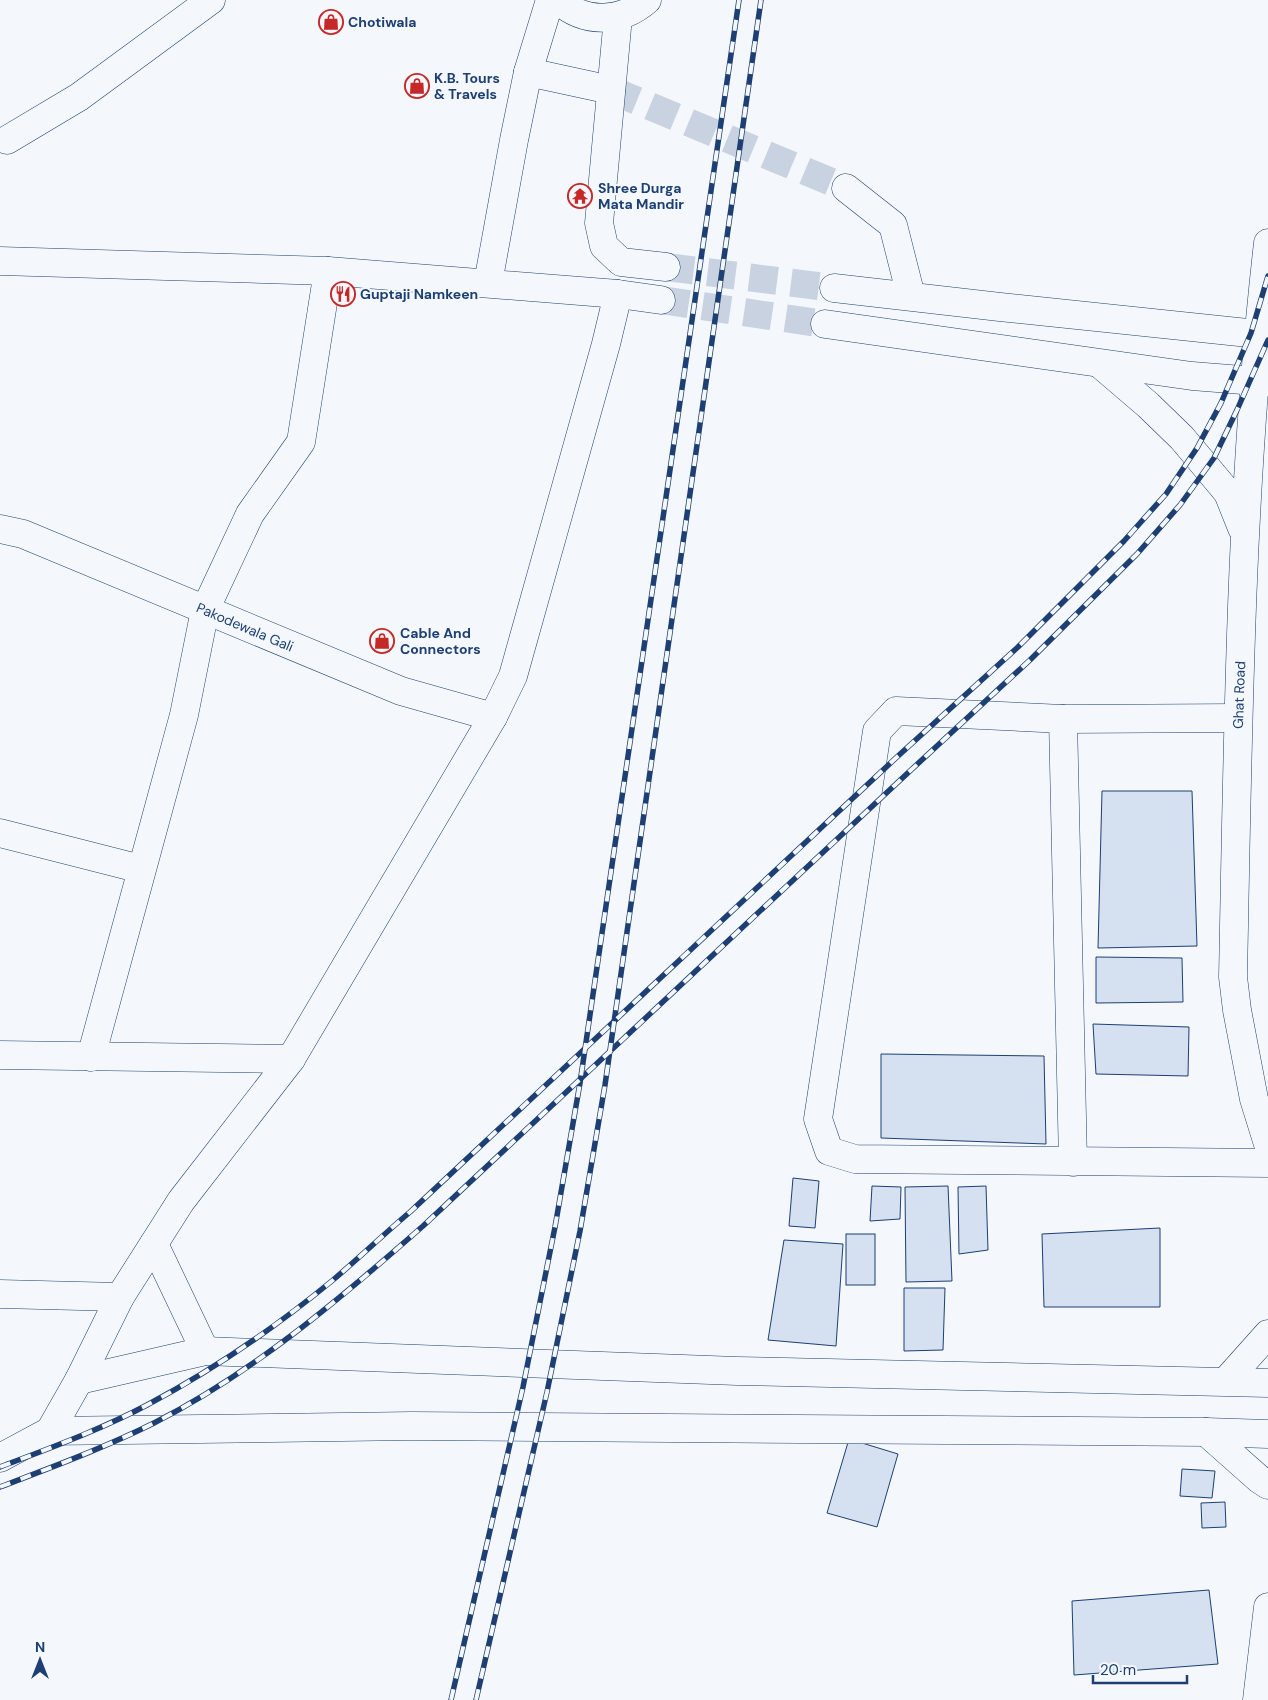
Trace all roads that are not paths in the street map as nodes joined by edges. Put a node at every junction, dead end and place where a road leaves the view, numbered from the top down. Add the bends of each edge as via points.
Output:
1 (211, 0) edge
2 (550, 0) edge
3 (558, 0) edge
4 (647, 0) edge
5 (618, 17) junction
6 (528, 72) junction
7 (611, 90) junction
8 (7, 140) dead end
9 (846, 188) tunnel mouth
10 (1268, 242) edge
11 (0, 261) edge
12 (666, 267) tunnel mouth
13 (328, 271) junction
14 (488, 283) junction
15 (834, 288) tunnel mouth
16 (618, 294) junction
17 (911, 296) junction
18 (661, 300) tunnel mouth
19 (825, 324) tunnel mouth
20 (1263, 335) edge
21 (1100, 364) junction
22 (1261, 381) edge
23 (0, 529) edge
24 (1244, 531) junction
25 (205, 610) junction
26 (492, 717) junction
27 (1238, 718) junction
28 (1063, 719) junction
29 (0, 833) edge
30 (141, 869) junction
31 (0, 1055) edge
32 (90, 1057) junction
33 (290, 1059) junction
34 (1268, 1144) edge
35 (1073, 1162) junction
36 (1268, 1163) edge
37 (154, 1244) junction
38 (0, 1294) edge
39 (120, 1298) junction
40 (1268, 1334) edge
41 (205, 1351) junction
42 (79, 1380) junction
43 (1226, 1381) junction
44 (1268, 1383) edge
45 (50, 1431) junction
46 (1206, 1432) junction
47 (1268, 1434) edge
48 (0, 1458) edge
49 (1268, 1485) edge
50 (1268, 1607) edge
51 (1257, 1700) edge

1 - 8 main road via 79,97
2 - 6 main road
3 - 5 main road via 581,15 599,19
4 - 5 main road via 637,9
5 - 7 main road
6 - 7 main road
6 - 14 main road
7 - 12 main road via 599,222 604,246 621,262
9 - 17 main road via 893,225
10 - 20 main road, Ghat Road
11 - 13 main road
13 - 14 main road
13 - 25 main road via 301,442 250,514
14 - 16 main road
15 - 17 main road
16 - 18 main road
16 - 26 main road via 513,676
17 - 20 main road
19 - 21 main road
20 - 22 main road, Ghat Road
21 - 22 main road
21 - 24 main road via 1182,438 1228,493
22 - 24 main road, Ghat Road
23 - 25 main road, Pakodewala Gali via 23,534
24 - 27 main road, Ghat Road
25 - 26 main road, Pakodewala Gali via 401,691
25 - 30 main road via 184,714
26 - 33 main road
27 - 28 main road
27 - 34 main road, Ghat Road via 1233,977 1254,1099
28 - 35 main road
28 - 35 main road via 896,712 877,731 818,1119 829,1151 855,1159
29 - 30 main road
30 - 32 main road
31 - 32 main road
32 - 33 main road
33 - 37 main road via 181,1201
35 - 36 main road
37 - 39 main road
37 - 41 main road
38 - 39 main road
39 - 42 main road
40 - 43 main road
41 - 42 main road
41 - 43 main road via 737,1371
42 - 45 main road
43 - 44 main road
45 - 46 main road via 412,1426
45 - 48 main road
46 - 47 main road
46 - 49 main road
50 - 51 main road

